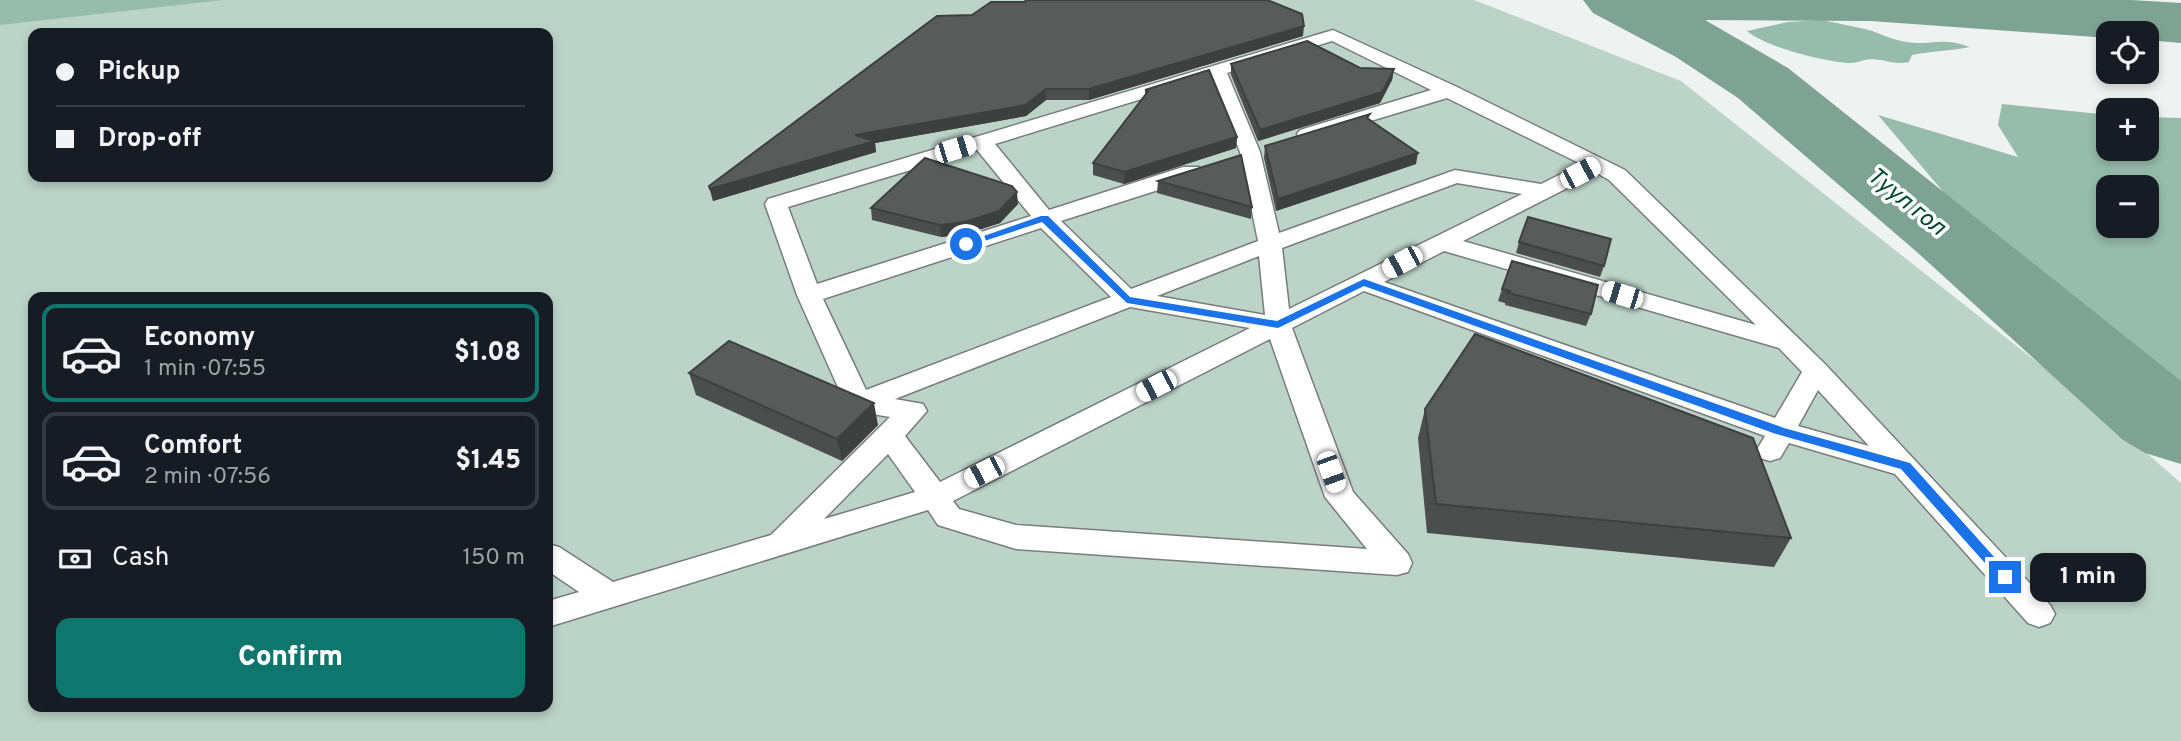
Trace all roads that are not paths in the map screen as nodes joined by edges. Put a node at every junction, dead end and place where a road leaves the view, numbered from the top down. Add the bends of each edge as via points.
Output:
1 (1217, 72) junction
2 (1450, 92) junction
3 (981, 141) junction
4 (1250, 152) junction
5 (1598, 164) junction
6 (1543, 193) junction
7 (1044, 218) junction
8 (1440, 242) junction
9 (1270, 244) junction
10 (1364, 283) junction
11 (809, 295) junction
12 (1127, 299) junction
13 (1278, 325) junction
14 (1786, 340) junction
15 (1816, 370) junction
16 (859, 403) junction
17 (889, 435) junction
18 (1776, 441) junction
19 (1905, 466) junction
20 (935, 497) junction
21 (780, 545) junction
22 (553, 559) edge
23 (610, 596) junction
24 (553, 613) edge
25 (2039, 614) dead end

1 - 2 lane via 1333,35
1 - 3 lane
1 - 4 lane
2 - 4 lane
2 - 5 lane
3 - 7 lane
3 - 11 lane via 776,204
4 - 7 lane
4 - 9 lane
5 - 6 lane
5 - 14 lane via 1617,175
6 - 8 lane
6 - 9 lane via 1455,176
7 - 11 lane
7 - 12 lane
8 - 10 lane
8 - 14 lane
9 - 12 lane
9 - 13 lane
10 - 13 lane
10 - 18 lane
11 - 16 lane
12 - 13 lane
12 - 16 lane
13 - 20 lane
13 - 20 lane via 1340,497 1397,563 1016,537 949,517
14 - 15 lane
15 - 18 lane
15 - 19 lane
16 - 17 lane via 913,411
17 - 20 lane
17 - 21 lane
18 - 19 lane
19 - 25 lane
20 - 21 lane
21 - 23 lane
22 - 23 lane
23 - 24 lane

